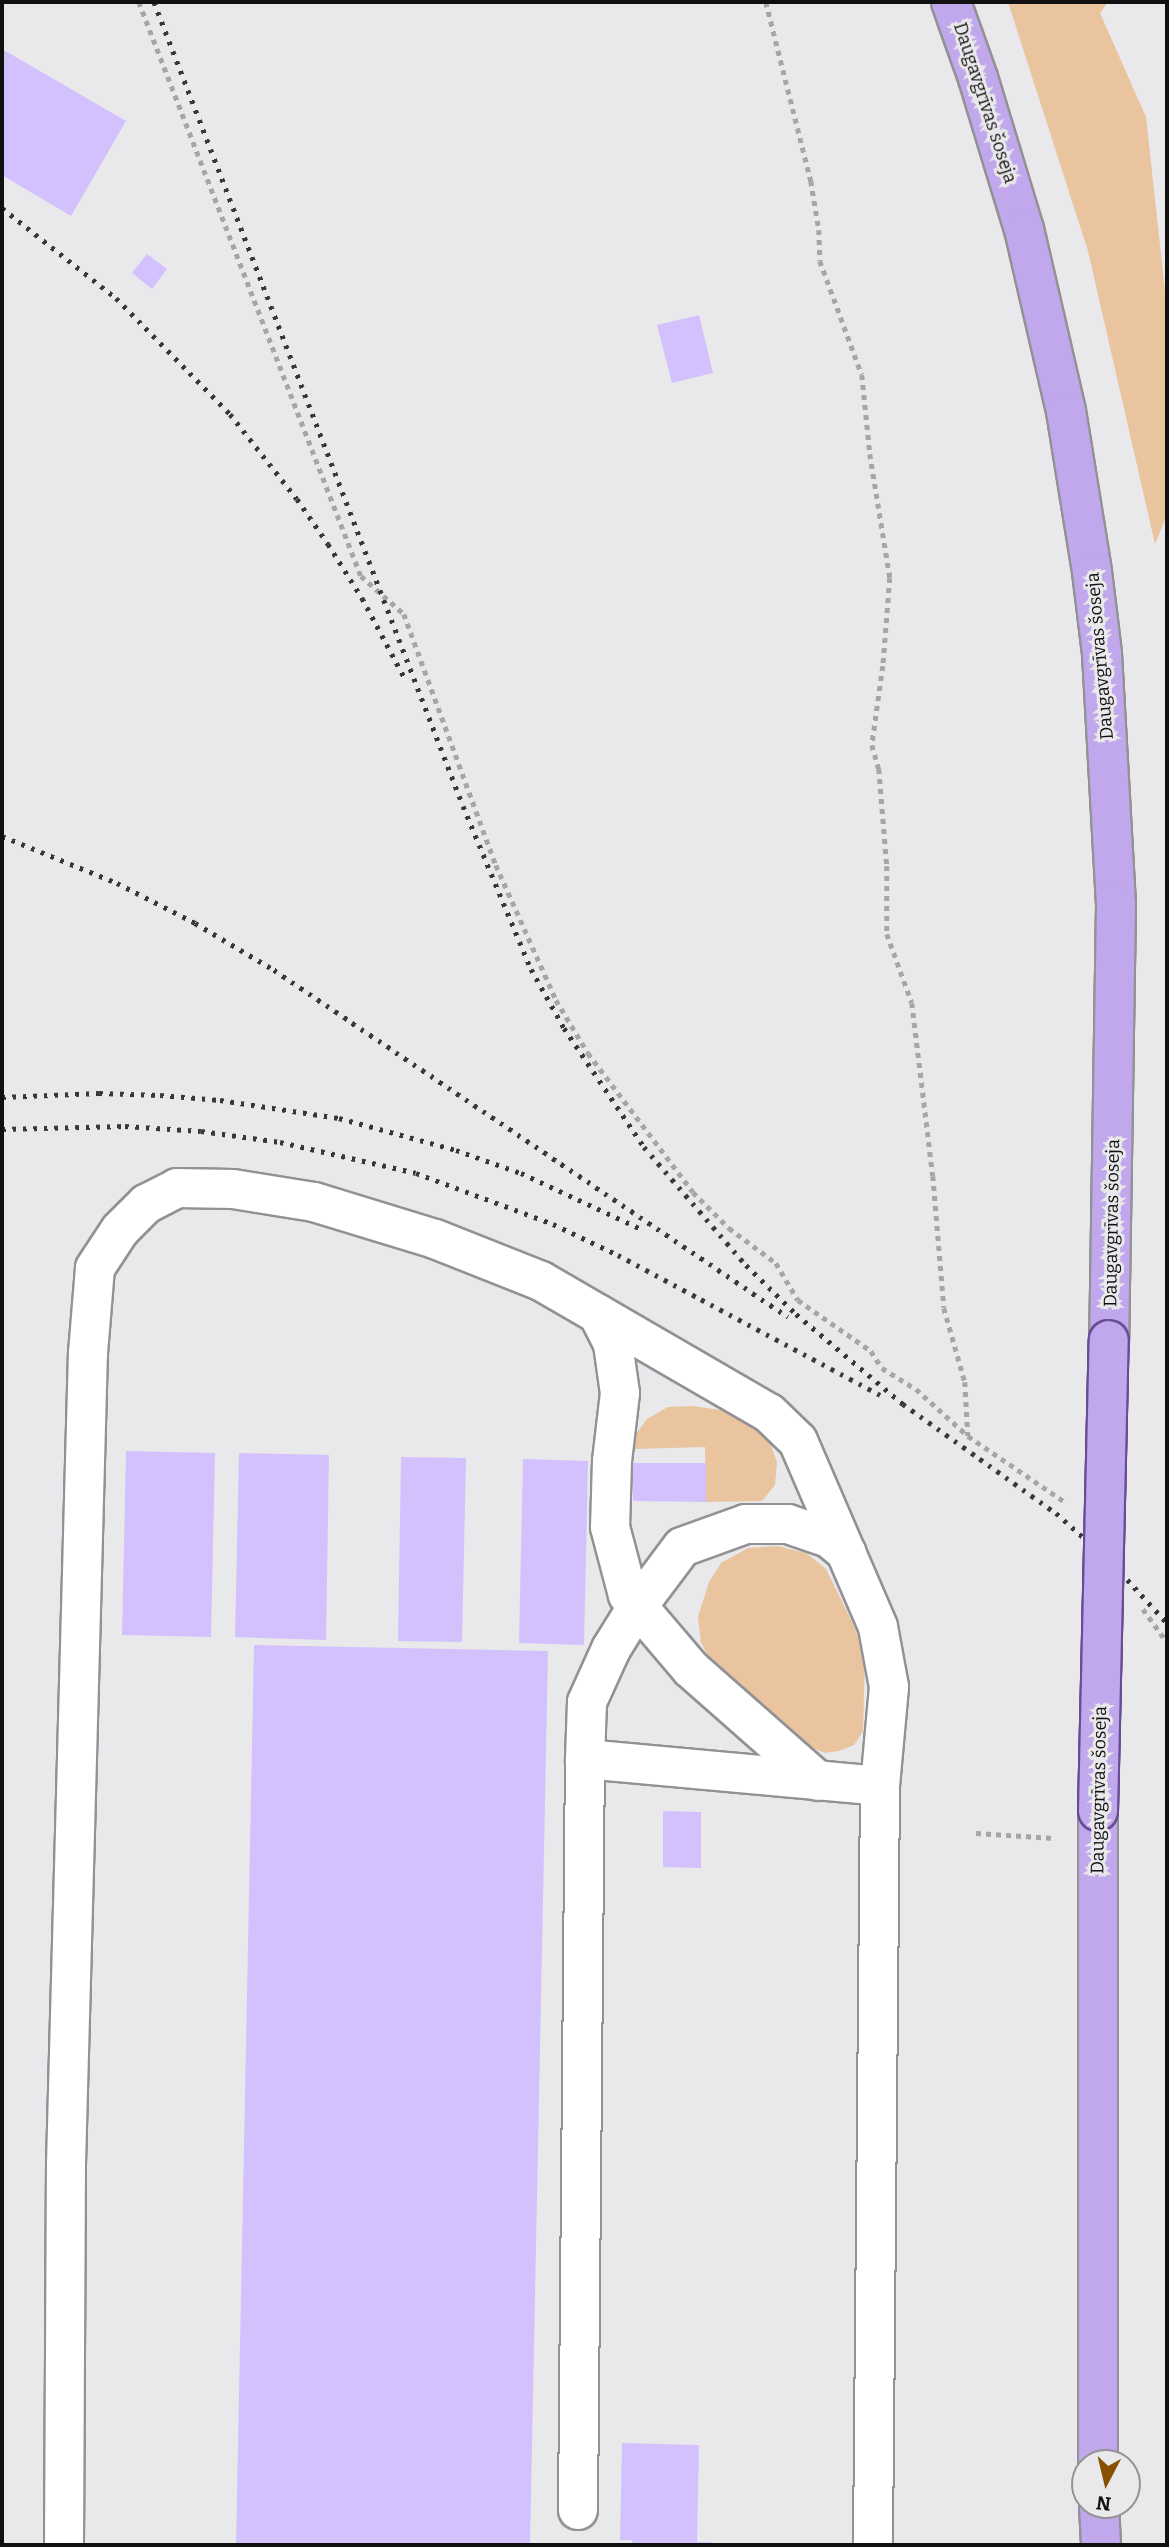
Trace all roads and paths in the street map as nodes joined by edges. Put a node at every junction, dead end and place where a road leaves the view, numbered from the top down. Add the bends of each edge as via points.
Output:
1 (139, 2) edge
2 (766, 2) edge
3 (951, 2) edge
4 (598, 1314) junction
5 (968, 1436) junction
6 (1068, 1503) dead end
7 (847, 1553) junction
8 (1135, 1601) dead end
9 (637, 1606) junction
10 (1167, 1642) edge
11 (585, 1759) junction
12 (818, 1781) junction
13 (880, 1786) junction
14 (976, 1833) dead end
15 (1054, 1838) dead end
16 (1098, 2449) edge
17 (578, 2510) dead end
18 (1100, 2519) edge
19 (64, 2545) edge
20 (873, 2545) edge
21 (1101, 2545) edge

1 - 5 path via 361,576 404,614 496,865 556,1000 588,1053 693,1192 729,1228 776,1263 798,1300 871,1351 882,1368 916,1389
2 - 5 path via 811,181 820,261 862,374 890,578 872,745 880,769 887,934 912,1003 944,1308 965,1382
3 - 16 main road, Daugavgrīvas šoseja, bridge via 1003,153 1050,332 1099,626 1114,821 1098,1811
4 - 7 lane via 769,1413 798,1441
4 - 9 lane via 613,1343 620,1393 610,1527 628,1595
4 - 19 lane via 541,1281 435,1239 314,1202 233,1189 177,1188 146,1204 120,1230 95,1268 87,1367 72,1893
5 - 6 path
7 - 9 lane via 829,1538 788,1524 746,1524 682,1547
7 - 13 lane via 877,1626 889,1687
8 - 10 path
9 - 11 lane via 587,1702
9 - 12 lane via 691,1669
11 - 12 lane
11 - 17 lane
12 - 13 lane
13 - 20 lane
14 - 15 path
18 - 21 main road

